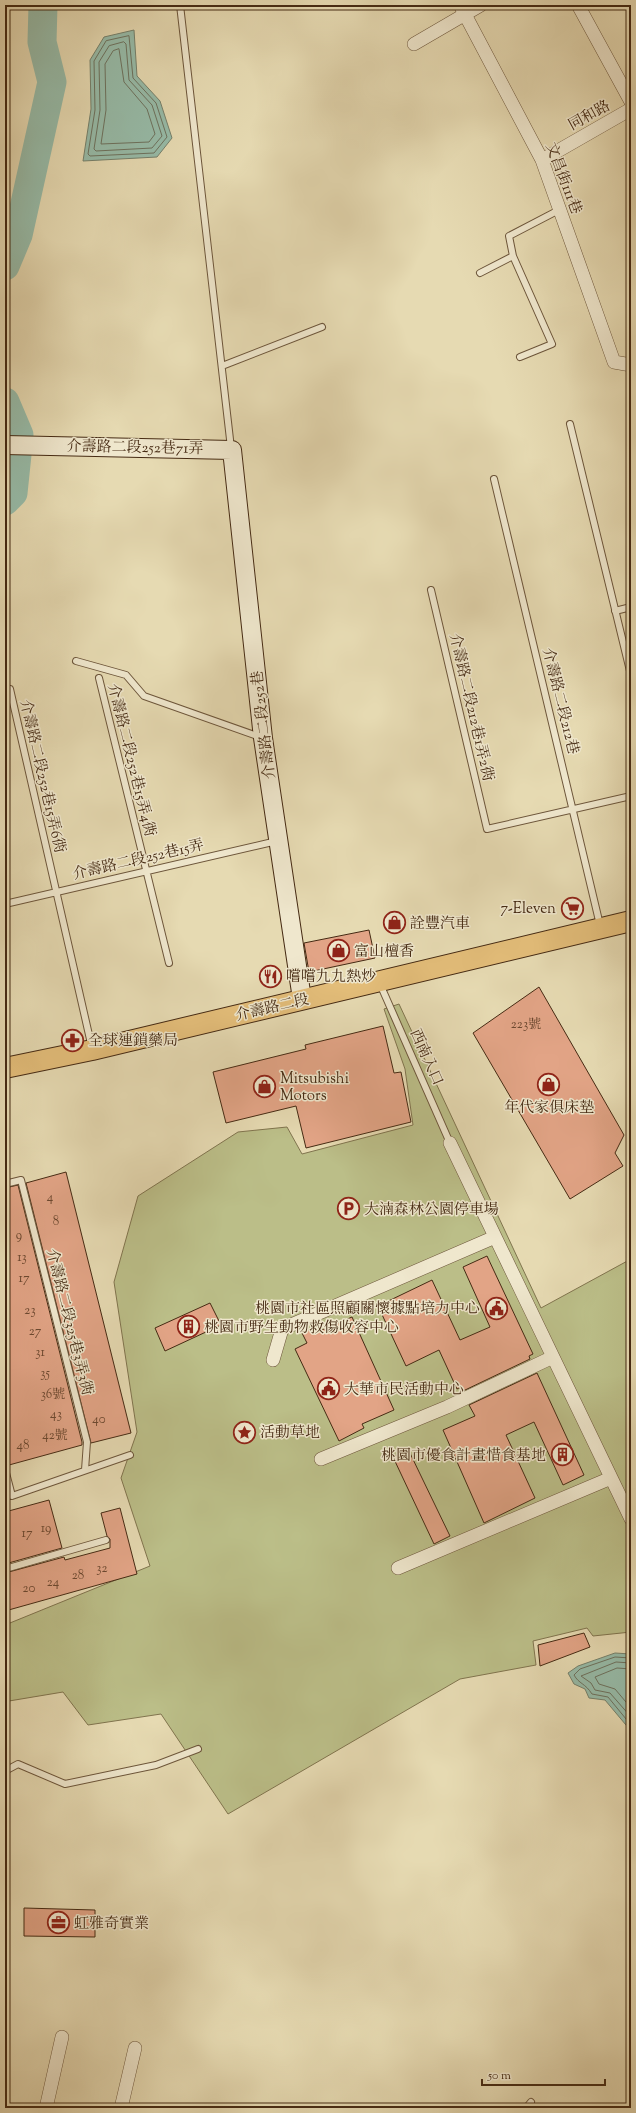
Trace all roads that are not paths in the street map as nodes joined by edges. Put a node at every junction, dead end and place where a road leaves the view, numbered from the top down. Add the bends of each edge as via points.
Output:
1 (180, 5) edge
2 (481, 5) edge
3 (578, 5) edge
4 (463, 9) edge
5 (414, 44) dead end
6 (631, 102) edge
7 (631, 109) edge
8 (542, 160) junction
9 (559, 210) junction
10 (513, 256) junction
11 (480, 273) dead end
12 (322, 327) dead end
13 (520, 357) dead end
14 (631, 365) edge
15 (222, 366) junction
16 (570, 424) dead end
17 (5, 445) edge
18 (232, 450) junction
19 (494, 479) dead end
20 (431, 590) dead end
21 (631, 607) edge
22 (616, 611) junction
23 (76, 661) dead end
24 (631, 675) edge
25 (99, 678) dead end
26 (10, 689) dead end
27 (264, 738) junction
28 (631, 796) edge
29 (574, 810) junction
30 (277, 841) junction
31 (145, 870) junction
32 (57, 891) junction
33 (5, 904) edge
34 (631, 921) edge
35 (601, 929) junction
36 (169, 963) dead end
37 (379, 982) junction
38 (302, 1000) junction
39 (92, 1050) junction
40 (5, 1068) edge
41 (450, 1143) joint
42 (5, 1184) edge
43 (496, 1237) junction
44 (553, 1357) junction
45 (273, 1360) dead end
46 (130, 1455) dead end
47 (321, 1459) dead end
48 (5, 1469) edge
49 (85, 1470) junction
50 (611, 1478) junction
51 (631, 1519) edge
52 (106, 1540) dead end
53 (398, 1568) dead end
54 (5, 1569) edge
55 (198, 1749) dead end
56 (5, 1770) edge
57 (62, 2037) dead end
58 (135, 2048) dead end
59 (531, 2102) dead end
60 (46, 2108) edge
61 (120, 2108) edge
62 (526, 2108) edge

1 - 15 lane
2 - 4 street
3 - 6 street
4 - 5 street
4 - 8 street, 文昌街111巷
7 - 8 street, 同和路
8 - 9 street, 文昌街111巷
9 - 10 lane via 509,236
9 - 14 street, 文昌街111巷 via 614,362
10 - 11 lane
10 - 13 lane via 552,344
12 - 15 lane
15 - 18 lane
16 - 22 lane
17 - 18 street, 介壽路二段252巷71弄
18 - 27 street, 介壽路二段252巷
19 - 29 lane, 介壽路二段212巷
20 - 29 lane, 介壽路二段212巷1弄2衖 via 487,829
21 - 22 lane
22 - 24 lane
23 - 27 lane via 126,675 144,696
25 - 31 lane, 介壽路二段252巷15弄4衖
26 - 32 lane, 介壽路二段252巷15弄6衖
27 - 30 street, 介壽路二段252巷
28 - 29 lane
29 - 35 lane, 介壽路二段212巷
30 - 31 lane, 介壽路二段252巷15弄
30 - 38 street, 介壽路二段252巷
31 - 32 lane, 介壽路二段252巷15弄
31 - 36 lane, 介壽路二段252巷15弄4衖
32 - 33 lane, 介壽路二段252巷15弄
32 - 39 lane, 介壽路二段252巷15弄6衖
34 - 35 main road, 介壽路二段
35 - 37 main road, 介壽路二段
37 - 38 main road, 介壽路二段
37 - 41 lane, 西南入口
38 - 39 main road, 介壽路二段
39 - 40 main road, 介壽路二段
41 - 43 street
42 - 49 lane, 介壽路二段325巷3弄3衖 via 21,1180 86,1442
43 - 44 street
43 - 45 street via 282,1329
44 - 47 street via 447,1407
44 - 50 street
46 - 49 lane
48 - 49 lane via 12,1496
50 - 51 street
50 - 53 street
52 - 54 lane
55 - 56 lane via 156,1765 65,1784 18,1764
57 - 60 street
58 - 61 street
59 - 62 lane

